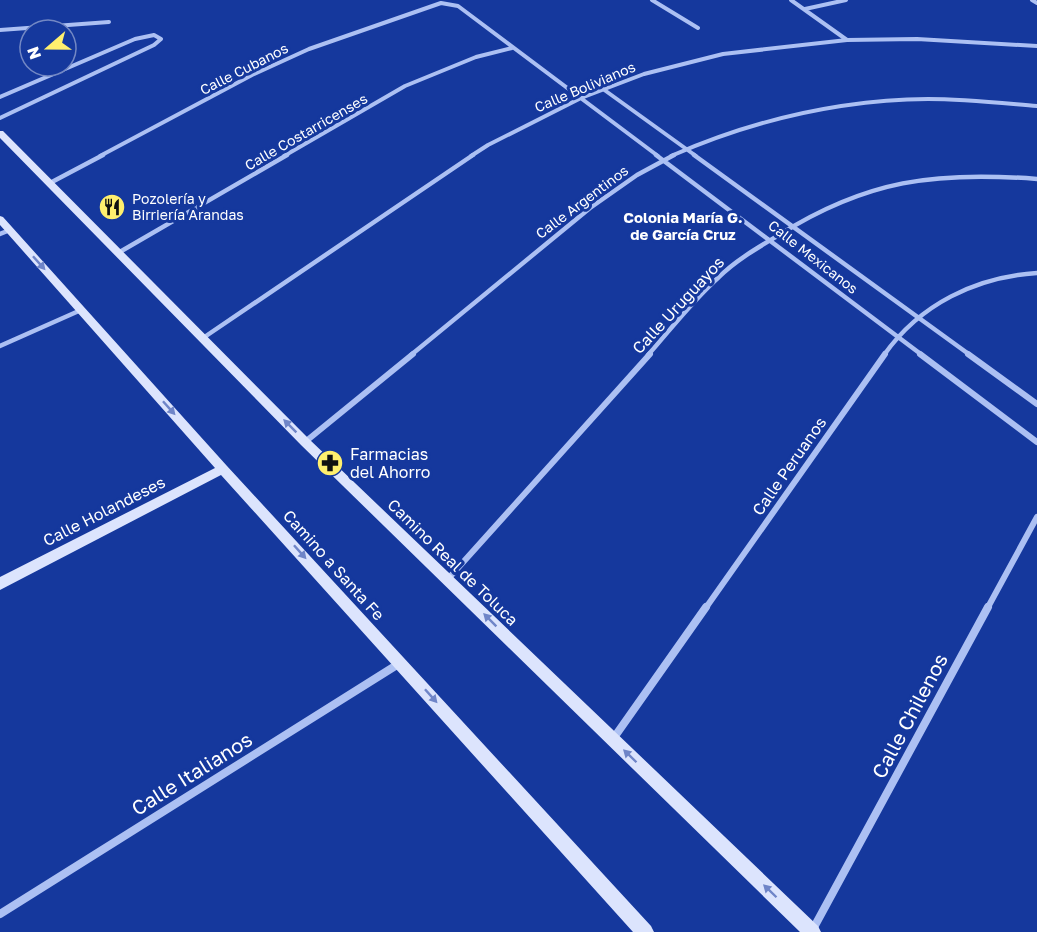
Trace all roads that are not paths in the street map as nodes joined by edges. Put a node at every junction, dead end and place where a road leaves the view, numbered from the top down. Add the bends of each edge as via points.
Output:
1 (652, 0) edge
2 (791, 0) edge
3 (846, 0) edge
4 (1032, 0) edge
5 (1037, 3) edge
6 (458, 6) joint
7 (805, 9) junction
8 (109, 22) dead end
9 (698, 28) dead end
10 (0, 30) edge
11 (848, 40) junction
12 (1037, 46) edge
13 (512, 48) junction
14 (603, 88) junction
15 (0, 97) edge
16 (581, 98) junction
17 (1037, 106) edge
18 (0, 118) edge
19 (0, 133) edge
20 (686, 149) junction
21 (664, 159) junction
22 (1037, 179) edge
23 (50, 183) junction
24 (0, 219) edge
25 (793, 225) junction
26 (5, 232) edge
27 (770, 239) junction
28 (118, 253) junction
29 (1037, 273) edge
30 (81, 310) junction
31 (917, 317) junction
32 (897, 337) junction
33 (203, 338) junction
34 (0, 346) edge
35 (1037, 404) edge
36 (306, 442) junction
37 (1037, 442) edge
38 (224, 469) junction
39 (1037, 517) edge
40 (448, 579) junction
41 (0, 584) edge
42 (401, 663) junction
43 (613, 740) junction
44 (0, 914) edge
45 (645, 932) edge
46 (812, 932) edge

1 - 9 street
2 - 7 street
3 - 7 street
4 - 5 street
6 - 13 street, Calle Mexicanos
6 - 23 street, Calle Cubanos via 430,5 309,49 252,75
7 - 11 street
8 - 10 street
11 - 12 street, Calle Bolivianos via 917,39
11 - 14 street, Calle Bolivianos via 681,62
13 - 16 street, Calle Mexicanos
13 - 28 street, Calle Costarricenses via 476,57 405,86
14 - 16 street, Calle Bolivianos
14 - 20 street
15 - 18 street via 141,36 161,39
16 - 21 street, Calle Mexicanos
16 - 33 street, Calle Bolivianos via 488,145
17 - 20 street, Calle Argentinos via 963,99 862,105 772,119
19 - 23 main road, Camino Real de Toluca
20 - 21 street, Calle Argentinos
20 - 25 street
21 - 27 street, Calle Mexicanos
21 - 36 street, Calle Argentinos via 590,208
22 - 25 street, Calle Uruguayos via 963,177 914,181 867,191
23 - 28 main road, Camino Real de Toluca
24 - 26 main road, Camino a Santa Fe
25 - 27 street, Calle Uruguayos
25 - 31 street
26 -> 30 main road, Camino a Santa Fe
27 - 32 street, Calle Mexicanos
27 - 40 street, Calle Uruguayos via 719,276
28 - 33 main road, Camino Real de Toluca
29 - 31 street, Calle Peruanos via 989,280 956,291
30 - 34 street
30 -> 38 main road, Camino a Santa Fe
31 - 32 street, Calle Peruanos
31 - 35 street
32 - 37 street, Calle Mexicanos
32 - 43 street, Calle Peruanos
36 -> 33 main road, Camino Real de Toluca
36 - 40 main road, Camino Real de Toluca
38 - 41 main road, Calle Holandeses
38 -> 42 main road, Camino a Santa Fe
39 - 46 street, Calle Chilenos
43 -> 40 main road, Camino Real de Toluca
42 - 44 street, Calle Italianos
42 -> 45 main road, Camino a Santa Fe
46 -> 43 main road, Camino Real de Toluca

